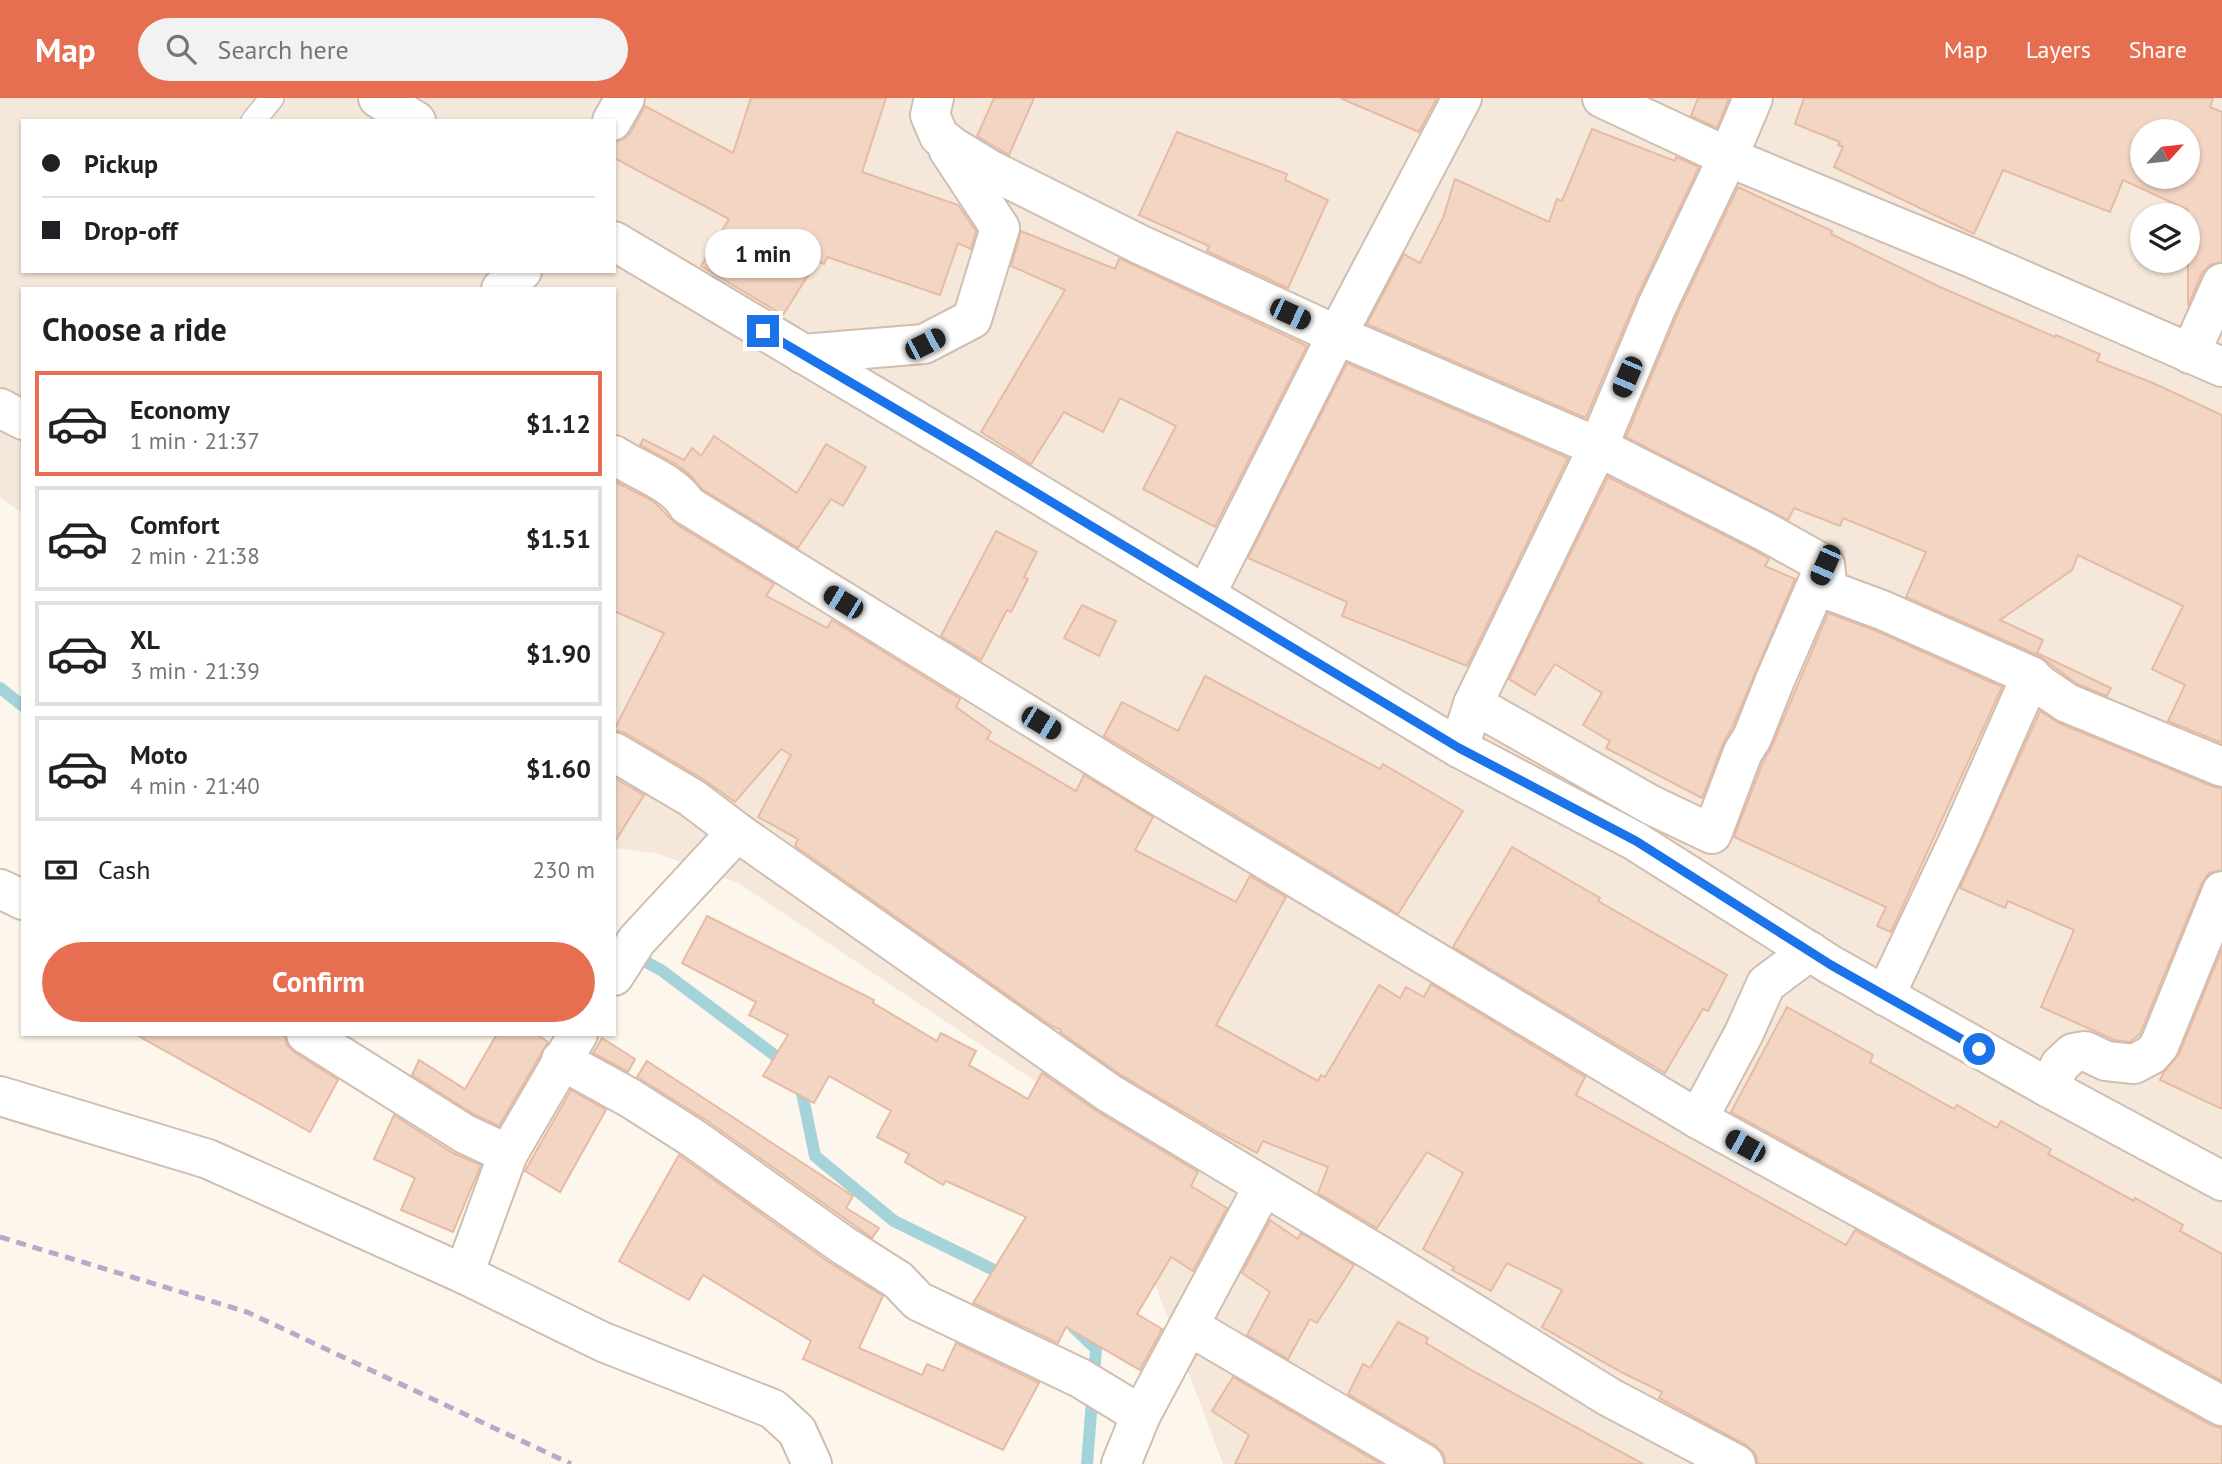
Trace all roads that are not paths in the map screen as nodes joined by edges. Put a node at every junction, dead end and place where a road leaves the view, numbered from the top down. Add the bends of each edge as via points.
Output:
1 (272, 98) edge
2 (379, 98) edge
3 (625, 98) edge
4 (934, 98) edge
5 (1462, 98) edge
6 (1602, 98) edge
7 (1753, 98) edge
8 (255, 119) edge
9 (413, 119) edge
10 (613, 119) edge
11 (939, 136) junction
12 (1728, 157) junction
13 (616, 242) edge
14 (520, 273) edge
15 (2222, 283) edge
16 (503, 287) edge
17 (1337, 335) junction
18 (803, 354) junction
19 (2206, 360) edge
20 (0, 408) edge
21 (21, 419) edge
22 (1598, 447) junction
23 (616, 456) edge
24 (1825, 565) junction
25 (1206, 594) junction
26 (2031, 676) junction
27 (1473, 704) junction
28 (1459, 748) junction
29 (616, 753) edge
30 (2222, 767) edge
31 (737, 832) junction
32 (0, 889) edge
33 (2222, 891) edge
34 (21, 899) edge
35 (1810, 951) junction
36 (616, 973) edge
37 (1885, 996) junction
38 (309, 1036) edge
39 (569, 1047) edge
40 (2049, 1088) junction
41 (0, 1097) edge
42 (1698, 1119) junction
43 (508, 1154) junction
44 (2222, 1181) edge
45 (1263, 1187) junction
46 (464, 1274) junction
47 (1189, 1326) junction
48 (2222, 1406) edge
49 (1141, 1415) junction
50 (812, 1464) edge
51 (1121, 1464) edge
52 (1424, 1464) edge
53 (1736, 1464) edge

1 - 8 lane
2 - 9 street
3 - 10 street
4 - 11 street via 930,115
5 - 17 street
6 - 12 street
7 - 12 street
11 - 17 street via 971,158 1139,244
11 - 18 street via 1000,228 972,319 925,344
12 - 19 street
12 - 22 street via 1657,306
13 - 18 street
14 - 16 street
15 - 19 street
17 - 22 street
17 - 25 street
18 - 25 street
20 - 21 street
22 - 24 street
22 - 27 street
23 - 42 street via 943,664
24 - 26 street via 1828,590
24 - 27 street via 1743,752 1713,834 1651,805
25 - 28 street
26 - 30 street via 2067,703
26 - 37 street
27 - 28 street
28 - 35 street via 1636,841
29 - 31 street via 692,798
31 - 36 street via 637,940
31 - 45 street via 1109,1093
32 - 34 street
33 - 40 street via 2159,1046 2134,1065 2106,1061 2085,1051 2073,1054 2060,1065
35 - 37 street
35 - 42 street via 1766,984
37 - 40 street
38 - 43 street via 465,1134
39 - 43 street
39 - 49 street via 630,1098 898,1280 918,1301 1080,1378
40 - 44 street
41 - 46 street via 208,1159
42 - 48 street
43 - 46 street
45 - 47 street
45 - 53 street via 1609,1397
46 - 50 street via 603,1342 773,1409 797,1430
47 - 49 street
47 - 52 street
49 - 51 street

